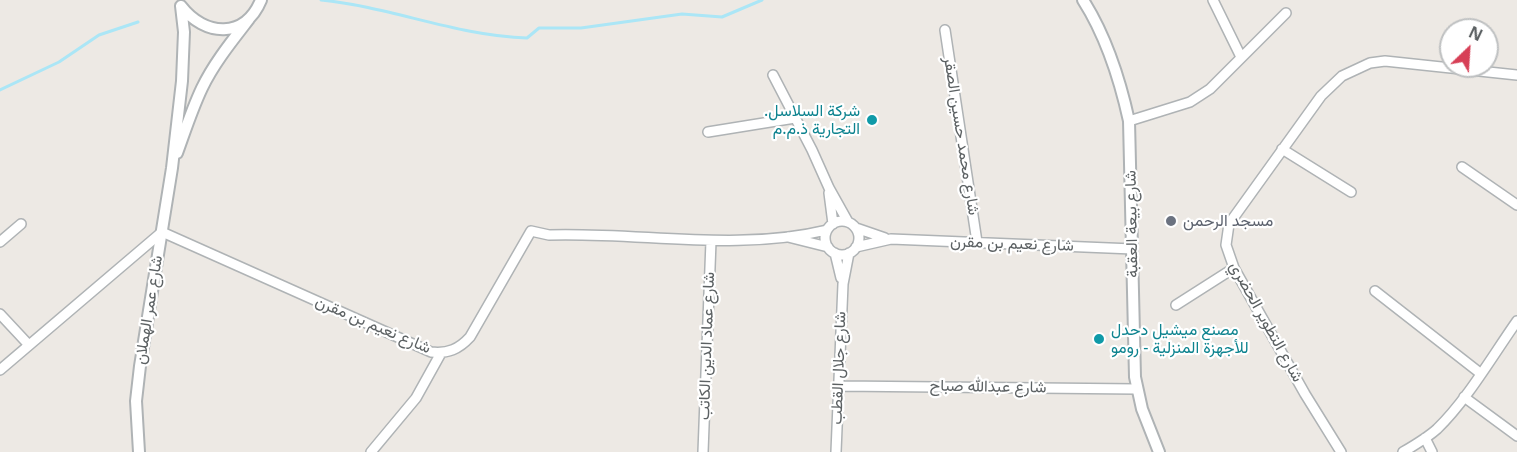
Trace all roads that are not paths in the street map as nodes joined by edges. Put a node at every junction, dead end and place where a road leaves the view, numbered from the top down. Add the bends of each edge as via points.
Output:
1 (171, 0) edge
2 (261, 0) edge
3 (1083, 0) edge
4 (1213, 0) edge
5 (180, 4) edge
6 (1286, 13) dead end
7 (249, 19) junction
8 (945, 30) dead end
9 (1241, 57) junction
10 (773, 75) dead end
11 (1517, 75) edge
12 (795, 118) junction
13 (1129, 121) junction
14 (708, 132) dead end
15 (1282, 148) junction
16 (1462, 167) dead end
17 (172, 168) junction
18 (829, 188) junction
19 (1352, 192) dead end
20 (1517, 205) edge
21 (848, 222) junction
22 (21, 224) dead end
23 (830, 227) junction
24 (856, 228) junction
25 (162, 232) junction
26 (783, 236) junction
27 (891, 239) junction
28 (711, 241) junction
29 (0, 242) edge
30 (977, 242) junction
31 (1133, 249) junction
32 (831, 250) junction
33 (853, 250) junction
34 (1234, 268) junction
35 (843, 284) junction
36 (1375, 291) dead end
37 (1176, 305) dead end
38 (0, 314) edge
39 (1517, 321) edge
40 (28, 344) junction
41 (441, 353) junction
42 (0, 370) edge
43 (1480, 373) junction
44 (839, 386) junction
45 (1137, 389) junction
46 (1464, 398) junction
47 (1517, 436) edge
48 (1425, 438) junction
49 (139, 452) edge
50 (371, 452) edge
51 (703, 452) edge
52 (836, 452) edge
53 (1159, 452) edge
54 (1341, 452) edge
55 (1402, 452) edge
56 (1432, 452) edge

1 - 5 street
2 - 7 street, شارع عمر الهملان
3 - 13 street, شارع بيعة العقبة via 1107,52
4 - 9 street
5 - 7 street via 191,19 205,27 220,30
5 - 17 street, شارع عمر الهملان via 184,56
6 - 9 street
7 - 17 street, شارع عمر الهملان via 203,86
8 - 30 street, شارع محمد حسين الصقر
9 - 13 street via 1210,89 1190,102
10 - 12 street
11 - 15 street, شارع التطوير الحضري via 1401,61 1370,63 1331,84
12 - 14 street
12 - 18 street
13 - 31 street, شارع بيعة العقبة
15 - 19 street
15 - 34 street, شارع التطوير الحضري via 1229,224 1226,245
16 - 20 street
17 - 25 street, شارع عمر الهملان
18 - 21 street
18 - 23 street
21 - 23 street via 837,221
21 - 24 street
22 - 29 street
23 - 26 street, شارع نعيم بن مقرن
23 - 32 street via 825,237
24 - 27 street, شارع نعيم بن مقرن
24 - 33 street via 859,238
25 - 40 street
25 - 41 street, شارع نعيم بن مقرن via 431,352
25 - 49 street, شارع عمر الهملان via 136,401
26 - 28 street, شارع نعيم بن مقرن
26 - 32 street, شارع نعيم بن مقرن
27 - 30 street, شارع نعيم بن مقرن
27 - 33 street, شارع نعيم بن مقرن
28 - 41 street, شارع نعيم بن مقرن via 531,231 470,337 462,345
28 - 51 street, شارع عماد الدين الكاتب
30 - 31 street, شارع نعيم بن مقرن
31 - 45 street, شارع بيعة العقبة
32 - 33 street
32 - 35 street, شارع جلال القطب
33 - 35 street, شارع جلال القطب
34 - 37 street
34 - 54 street, شارع التطوير الحضري
35 - 44 street, شارع جلال القطب
36 - 43 street
38 - 40 street
39 - 43 street
40 - 42 street
41 - 50 street via 416,398
43 - 46 street
44 - 45 street, شارع عبدالله صباح
44 - 52 street, شارع جلال القطب
45 - 53 street, شارع بيعة العقبة
46 - 47 street
46 - 48 street
48 - 55 street
48 - 56 street

